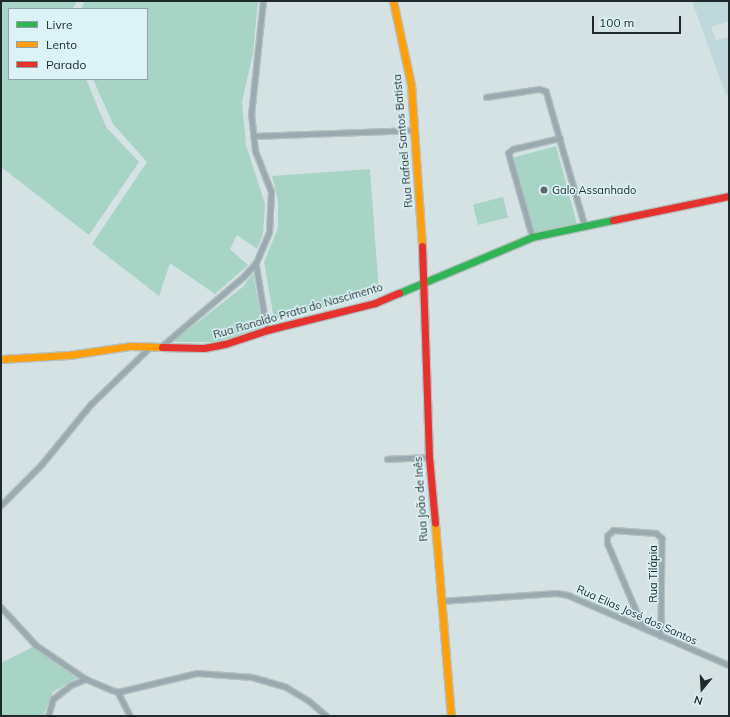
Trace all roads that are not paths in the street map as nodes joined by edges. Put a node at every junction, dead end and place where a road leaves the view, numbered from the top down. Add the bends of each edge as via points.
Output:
1 (263, 1) edge
2 (393, 1) edge
3 (486, 98) dead end
4 (414, 130) junction
5 (253, 136) junction
6 (560, 138) junction
7 (729, 196) edge
8 (585, 226) junction
9 (532, 237) junction
10 (256, 263) junction
11 (424, 280) junction
12 (267, 330) junction
13 (153, 345) junction
14 (162, 346) junction
15 (1, 359) edge
16 (429, 457) junction
17 (387, 459) dead end
18 (1, 505) edge
19 (439, 601) junction
20 (1, 607) edge
21 (643, 628) junction
22 (661, 636) junction
23 (729, 665) edge
24 (86, 678) junction
25 (118, 692) junction
26 (48, 716) edge
27 (130, 716) edge
28 (327, 716) edge
29 (451, 716) edge

1 - 5 street via 252,109
2 - 4 street, Rua Rafael Santos Batista via 411,85
3 - 6 street via 539,89 547,94
4 - 5 street
4 - 11 street, Rua Rafael Santos Batista
5 - 10 street via 255,151 267,178 272,202 269,233
6 - 8 street
6 - 9 street via 513,149 508,153
7 - 8 street, Rua Ronaldo Prata do Nascimento
8 - 9 street, Rua Ronaldo Prata do Nascimento
9 - 11 street, Rua Ronaldo Prata do Nascimento
10 - 12 street
10 - 14 street via 232,288 185,324
11 - 12 street, Rua Ronaldo Prata do Nascimento via 375,303
11 - 16 street, Rua João de Inês
12 - 14 street, Rua Ronaldo Prata do Nascimento via 211,347
13 - 14 street, Rua Ronaldo Prata do Nascimento
13 - 15 street, Rua Ronaldo Prata do Nascimento via 69,355
13 - 18 street via 91,404 41,465
16 - 17 street
16 - 19 street, Rua João de Inês
19 - 21 street, Rua Elias José dos Santos via 562,593
19 - 29 street, Rua João de Inês via 450,685
20 - 24 street via 36,645
21 - 22 street, Rua Elias José dos Santos
21 - 22 street, Rua Tilápia via 607,543 609,532 620,529 661,535
22 - 23 street, Rua Elias José dos Santos
24 - 25 street
24 - 26 street via 71,685 53,699
25 - 27 street
25 - 28 street via 192,673 252,677 286,687

